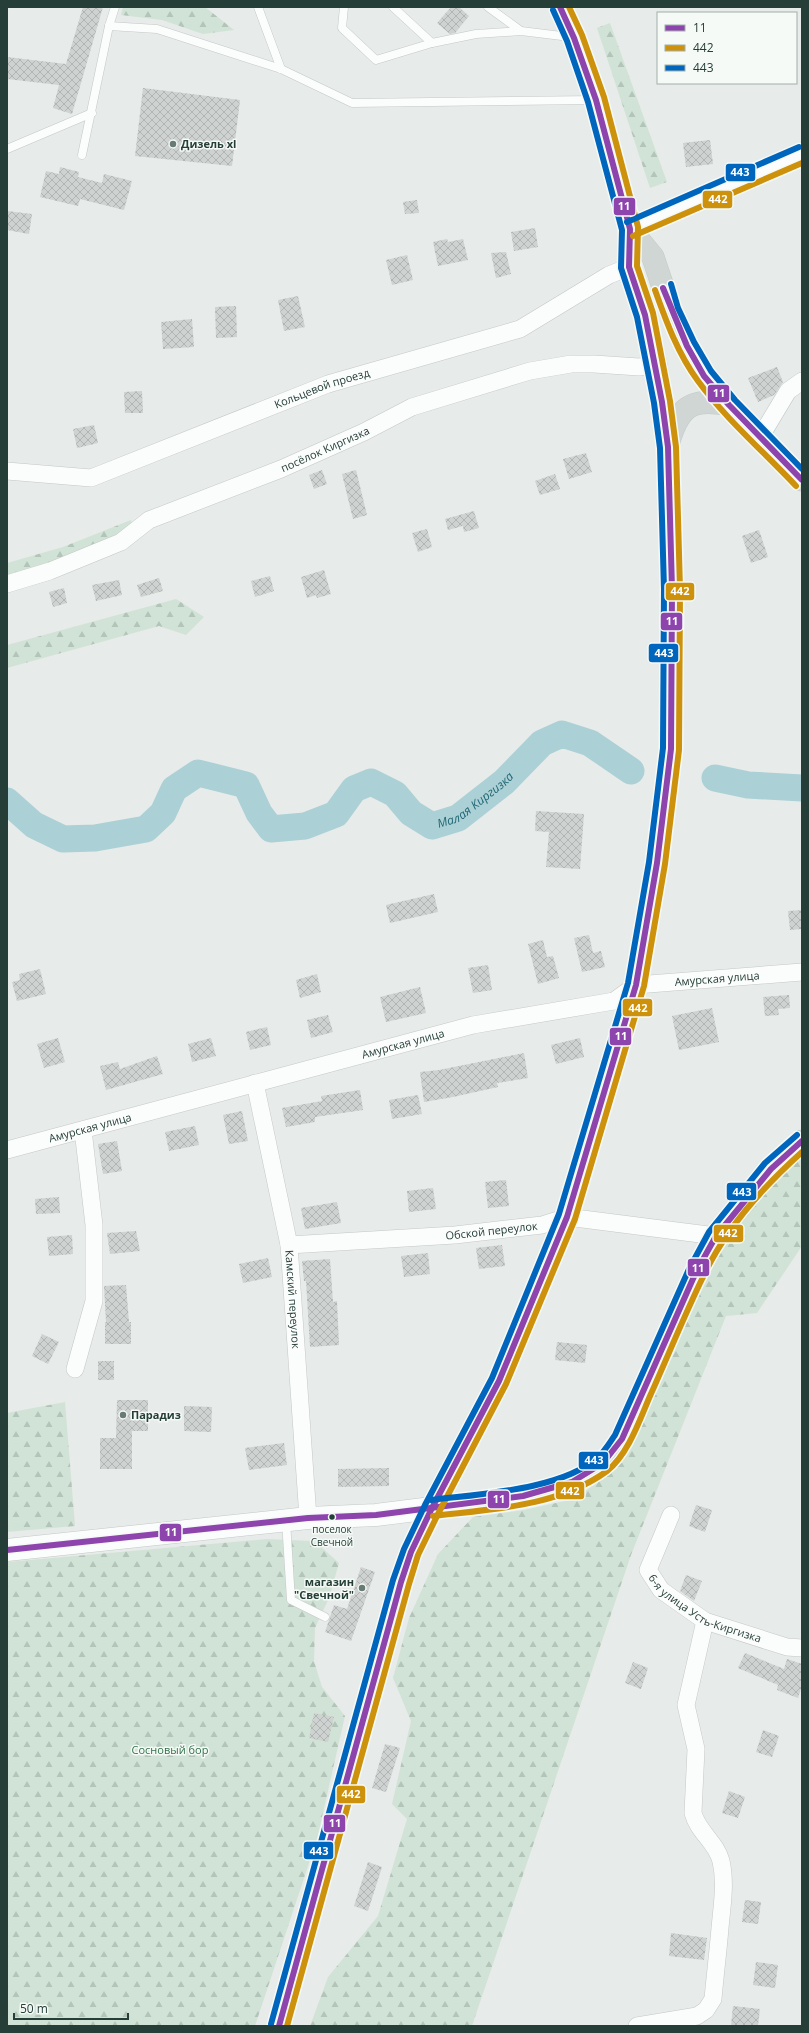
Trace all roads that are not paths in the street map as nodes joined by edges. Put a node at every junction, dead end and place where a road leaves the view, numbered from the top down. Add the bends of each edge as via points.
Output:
1 (115, 7) edge
2 (258, 7) edge
3 (344, 7) edge
4 (393, 7) edge
5 (488, 7) edge
6 (560, 7) edge
7 (109, 26) junction
8 (521, 30) junction
9 (574, 38) junction
10 (432, 43) junction
11 (281, 69) junction
12 (596, 100) junction
13 (92, 113) junction
14 (7, 149) edge
15 (82, 155) dead end
16 (798, 159) edge
17 (630, 229) junction
18 (629, 267) junction
19 (656, 365) junction
20 (802, 381) edge
21 (729, 405) junction
22 (761, 436) junction
23 (668, 447) junction
24 (7, 471) edge
25 (802, 480) edge
26 (7, 584) edge
27 (802, 972) edge
28 (636, 985) junction
29 (255, 1083) junction
30 (83, 1130) junction
31 (802, 1141) edge
32 (7, 1150) edge
33 (567, 1217) junction
34 (716, 1236) junction
35 (288, 1245) junction
36 (75, 1369) dead end
37 (432, 1508) junction
38 (671, 1515) dead end
39 (308, 1518) junction
40 (286, 1521) junction
41 (7, 1550) edge
42 (325, 1617) dead end
43 (705, 1621) junction
44 (802, 1648) edge
45 (279, 2026) edge
46 (637, 2026) edge

1 - 7 lane
2 - 11 lane
3 - 10 lane via 342,28 376,60
4 - 10 lane
5 - 8 lane
6 - 9 main road
7 - 11 lane via 157,29
7 - 13 lane
8 - 9 lane
8 - 10 lane via 476,34
9 - 12 main road
11 - 12 lane via 352,103
12 - 17 main road
13 - 14 lane
13 - 15 lane
16 - 17 street
17 - 18 main road
17 - 21 main road via 653,257 686,346 704,376
18 - 19 main road via 645,315
18 - 24 street, Кольцевой проезд via 609,274 520,329 328,384 91,478
19 - 23 main road
19 - 26 street, посёлок Киргизка via 639,367 571,364 530,371 412,407 364,432 281,469 149,520 121,542 50,571
20 - 22 street via 788,391
21 - 22 main road
21 - 23 main road via 710,401 696,404 683,411 675,423
22 - 25 main road
23 - 28 main road via 672,589 671,749 657,862
27 - 28 street, Амурская улица
28 - 29 street, Амурская улица via 614,1002 472,1025
28 - 33 main road
29 - 30 street, Амурская улица
29 - 35 street, Камский переулок
30 - 32 street, Амурская улица
30 - 36 street via 94,1225 94,1301
31 - 34 main road via 771,1169
33 - 34 street, Обской переулок
33 - 35 street, Обской переулок via 542,1225 455,1235
33 - 37 main road via 499,1381
34 - 37 main road via 696,1272 622,1440 603,1464 572,1482 523,1496
35 - 39 street, Камский переулок
37 - 39 street
37 - 45 main road via 411,1552 401,1582
38 - 43 street, 6-я улица Усть-Киргизка via 648,1570 661,1590
39 - 40 street
40 - 41 street
40 - 42 lane via 291,1600
43 - 44 street, 6-я улица Усть-Киргизка via 787,1647
43 - 46 street via 686,1705 696,1748 693,1813 695,1822 714,1847 722,1870 724,1892 713,1999 706,2010 697,2016

